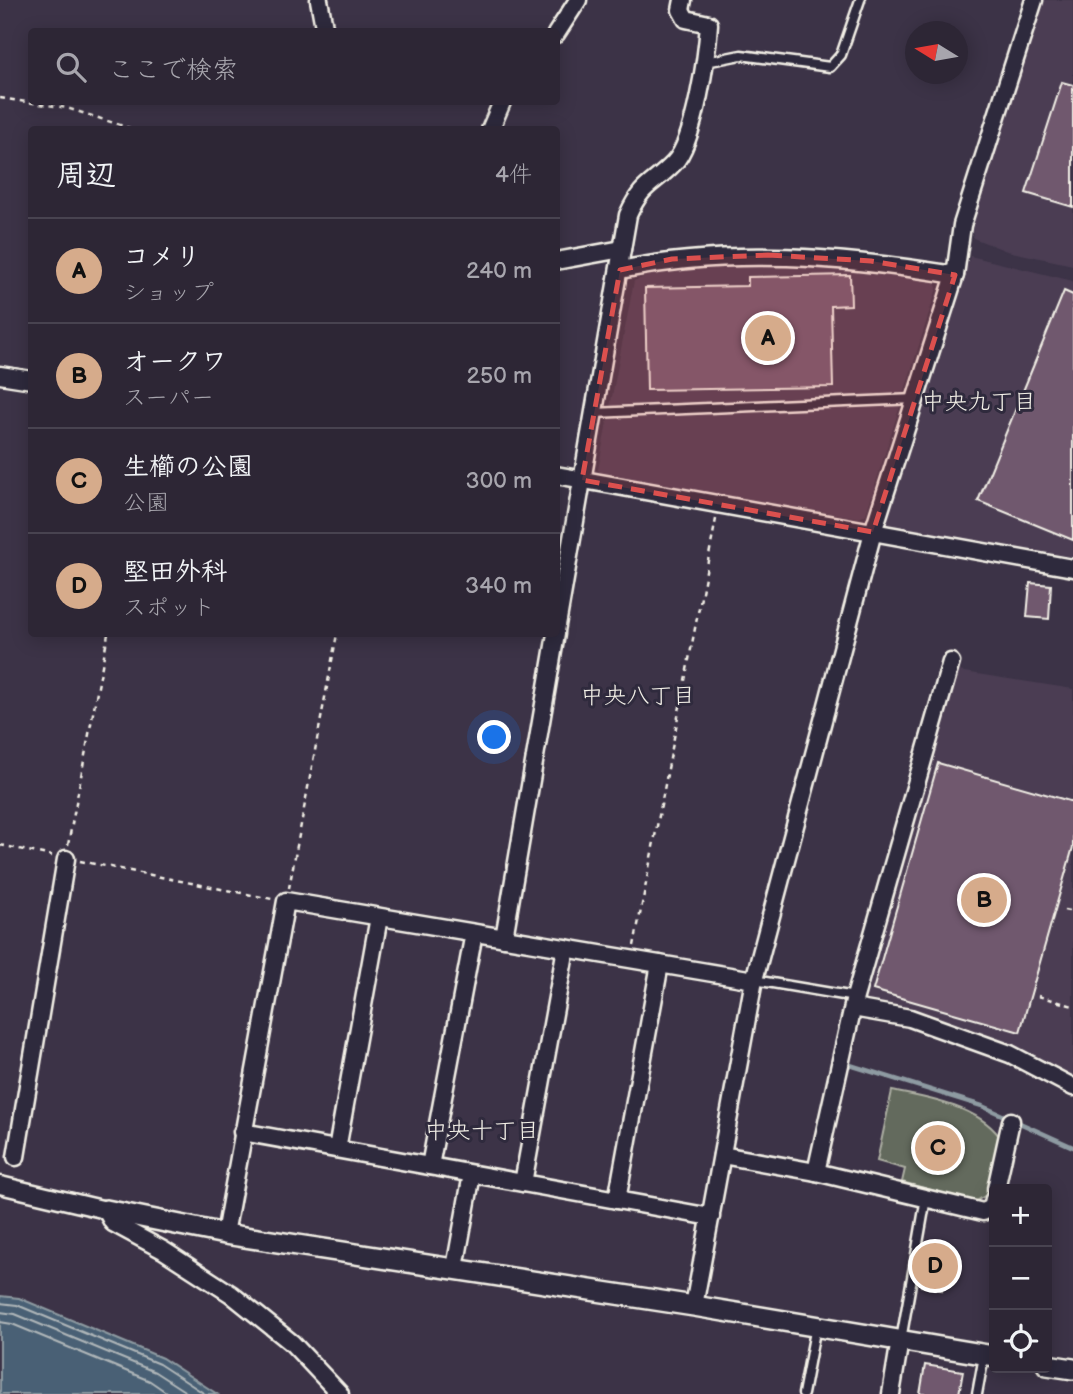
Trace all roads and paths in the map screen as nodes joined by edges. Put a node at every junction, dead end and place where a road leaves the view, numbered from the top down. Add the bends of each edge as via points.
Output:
1 (318, 0) edge
2 (578, 0) edge
3 (683, 0) edge
4 (860, 0) edge
5 (1034, 0) edge
6 (324, 28) edge
7 (560, 28) edge
8 (706, 62) junction
9 (0, 98) edge
10 (28, 102) edge
11 (47, 105) edge
12 (501, 105) edge
13 (123, 126) edge
14 (492, 126) edge
15 (622, 249) junction
16 (560, 260) edge
17 (620, 270) junction
18 (955, 275) junction
19 (0, 375) edge
20 (28, 379) edge
21 (915, 399) junction
22 (594, 413) junction
23 (560, 476) edge
24 (582, 480) junction
25 (719, 502) junction
26 (873, 532) junction
27 (1073, 568) edge
28 (560, 609) edge
29 (106, 637) edge
30 (336, 637) edge
31 (555, 637) edge
32 (951, 662) dead end
33 (0, 845) edge
34 (66, 859) junction
35 (286, 901) junction
36 (1063, 909) dead end
37 (1073, 912) edge
38 (379, 917) junction
39 (474, 933) junction
40 (505, 938) junction
41 (566, 948) junction
42 (631, 959) junction
43 (660, 964) junction
44 (754, 980) junction
45 (1038, 996) dead end
46 (854, 1002) junction
47 (1073, 1006) edge
48 (1073, 1087) edge
49 (1010, 1121) dead end
50 (242, 1132) junction
51 (337, 1149) junction
52 (722, 1155) junction
53 (16, 1157) dead end
54 (430, 1166) junction
55 (816, 1172) junction
56 (472, 1174) junction
57 (523, 1183) junction
58 (997, 1184) edge
59 (0, 1185) edge
60 (926, 1198) junction
61 (617, 1200) junction
62 (106, 1210) junction
63 (989, 1210) edge
64 (711, 1217) junction
65 (225, 1234) junction
66 (455, 1268) junction
67 (694, 1306) junction
68 (816, 1326) junction
69 (900, 1340) junction
70 (989, 1356) edge
71 (1052, 1367) edge
72 (1073, 1369) edge
73 (340, 1394) edge
74 (803, 1394) edge
75 (891, 1394) edge
76 (977, 1394) edge

1 - 6 street
2 - 7 street
3 - 8 street via 681,10 686,19 709,24
4 - 8 lane via 841,55 830,67 741,55
5 - 18 street via 962,225
8 - 15 street via 684,148 674,163 639,192 628,215
9 - 10 path
11 - 13 path
12 - 14 street
15 - 16 street
15 - 17 street
17 - 18 street via 672,259 768,255 871,261
17 - 22 street
18 - 21 street
19 - 20 street
21 - 22 lane
21 - 26 street
22 - 24 street
23 - 24 street
24 - 25 street
24 - 28 street
25 - 26 street
25 - 42 path
26 - 27 street
26 - 44 street
29 - 34 path
30 - 35 path
31 - 40 street
32 - 46 street
33 - 34 path
34 - 35 path
34 - 53 street
35 - 38 street
35 - 50 street
36 - 37 path
38 - 39 street
38 - 51 street
39 - 40 street
39 - 54 street
40 - 41 street
41 - 42 street
41 - 57 street
42 - 43 street
43 - 44 street
43 - 61 street
44 - 46 lane
44 - 52 street
45 - 47 path
46 - 48 street via 998,1050
46 - 55 street
49 - 58 street
50 - 51 street
50 - 65 street
51 - 54 street
52 - 55 street
52 - 64 street
54 - 56 street
55 - 60 street
56 - 57 street
56 - 66 street
57 - 61 street
59 - 62 street
60 - 63 street
60 - 69 lane
61 - 64 street
62 - 65 street
62 - 73 street via 113,1223 231,1294 292,1343
64 - 67 street
65 - 66 street
66 - 67 street
67 - 68 street
68 - 69 street
68 - 74 lane
69 - 70 street
69 - 75 street
70 - 76 lane
71 - 72 street

